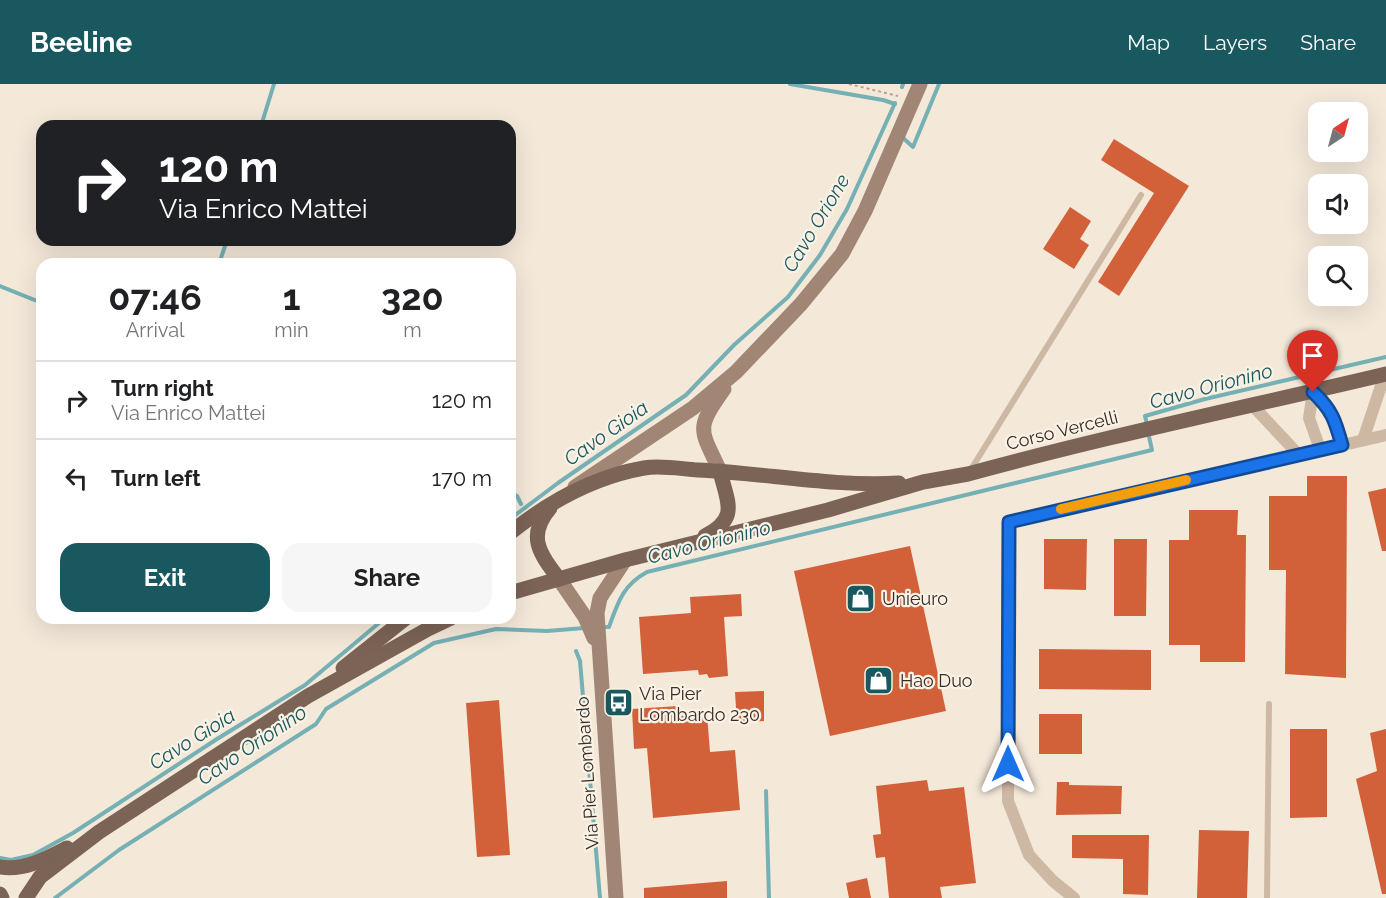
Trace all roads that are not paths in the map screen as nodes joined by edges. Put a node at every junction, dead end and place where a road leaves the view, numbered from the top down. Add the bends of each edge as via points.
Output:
1 (920, 84) edge
2 (1141, 195) dead end
3 (736, 372) junction
4 (1385, 374) edge
5 (1313, 392) junction
6 (1251, 404) junction
7 (1386, 435) edge
8 (1364, 440) junction
9 (1342, 445) junction
10 (1320, 449) junction
11 (1298, 454) junction
12 (720, 471) junction
13 (968, 474) junction
14 (923, 482) junction
15 (558, 499) junction
16 (516, 529) edge
17 (689, 545) junction
18 (625, 560) junction
19 (560, 579) junction
20 (516, 591) edge
21 (398, 624) edge
22 (438, 624) edge
23 (594, 631) junction
24 (308, 696) junction
25 (1269, 704) dead end
26 (99, 832) junction
27 (0, 867) edge
28 (0, 894) edge
29 (2, 898) edge
30 (26, 898) edge
31 (616, 898) edge
32 (1074, 898) edge
33 (1267, 898) edge

1 - 3 main road via 865,212 842,254
2 - 13 lane
3 - 12 main road via 707,413 703,426 708,448
3 - 15 main road via 693,408
4 - 5 main road, Corso Vercelli
4 - 8 street
5 - 6 main road, Corso Vercelli
5 - 9 street via 1328,406
5 - 10 street via 1309,418
6 - 11 street
6 - 13 main road, Corso Vercelli
7 - 8 street
8 - 9 street
9 - 10 street
10 - 11 street
11 - 32 street via 1009,522 1008,801 1029,855
12 - 14 main road, Corso Vercelli via 799,480
12 - 15 main road, Corso Vercelli via 646,467 603,477
12 - 17 main road via 729,508 726,519 719,529
13 - 14 main road, Corso Vercelli
14 - 17 main road, Corso Vercelli
15 - 16 main road, Corso Vercelli
15 - 19 main road via 539,523 536,541
17 - 18 main road, Corso Vercelli
18 - 19 main road, Corso Vercelli
18 - 23 main road, Via Pier Lombardo via 600,598
19 - 20 main road, Corso Vercelli
19 - 23 main road, Via Pier Lombardo
21 - 24 main road
22 - 24 main road
23 - 31 main road, Via Pier Lombardo
24 - 26 main road
25 - 33 lane
26 - 27 main road via 39,862
26 - 30 main road via 40,878
28 - 29 main road

